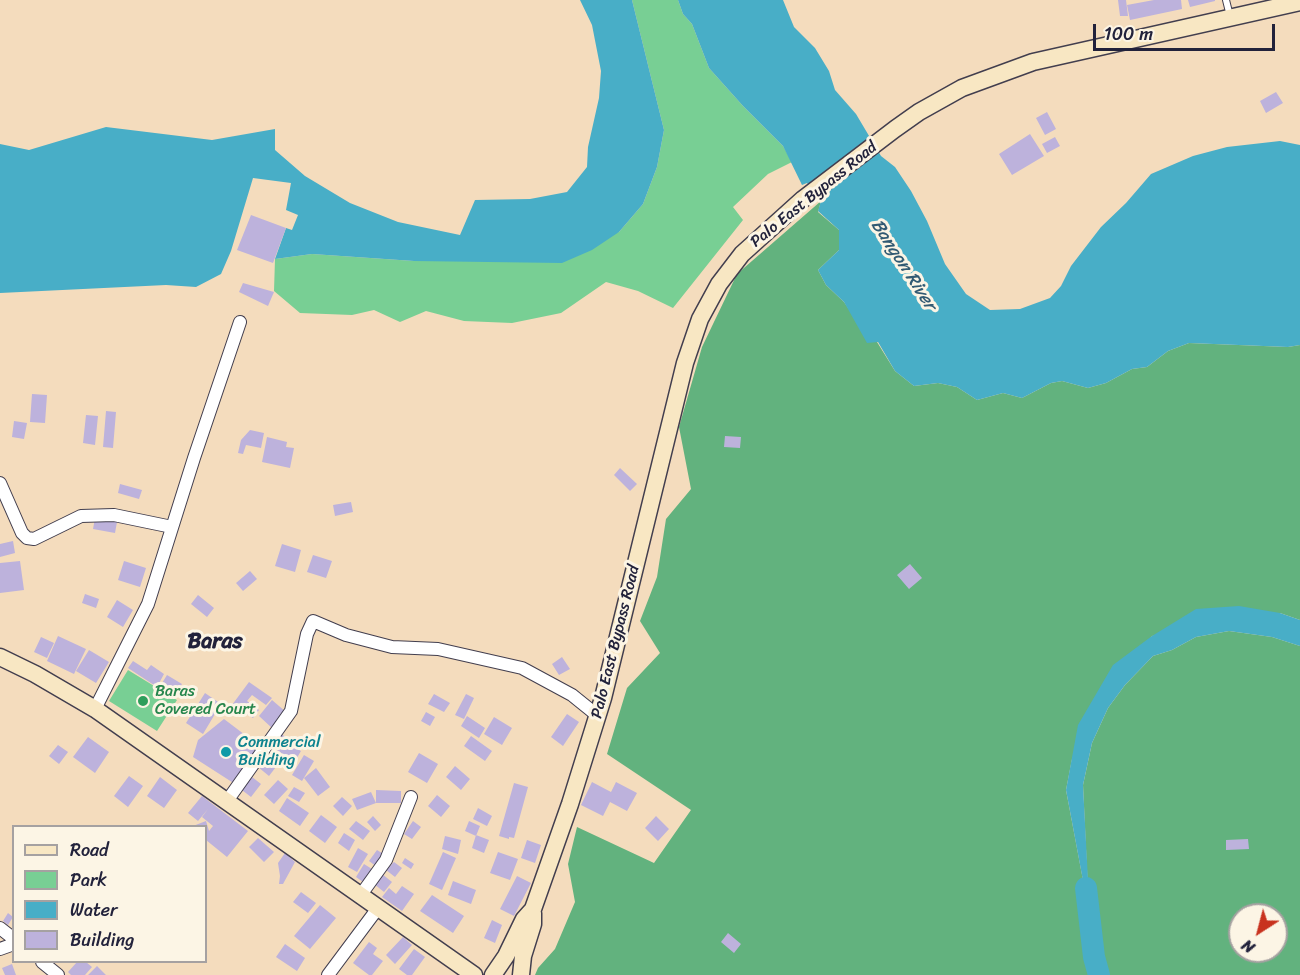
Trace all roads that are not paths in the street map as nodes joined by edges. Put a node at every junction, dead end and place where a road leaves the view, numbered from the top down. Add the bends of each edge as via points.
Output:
1 (1226, 0) edge
2 (1300, 2) edge
3 (1230, 17) junction
4 (240, 322) dead end
5 (0, 483) edge
6 (172, 527) junction
7 (0, 657) edge
8 (95, 709) junction
9 (598, 716) junction
10 (411, 797) dead end
11 (227, 801) junction
12 (360, 896) junction
13 (378, 908) junction
14 (533, 909) junction
15 (0, 928) edge
16 (12, 937) edge
17 (43, 963) edge
18 (58, 975) edge
19 (328, 975) edge
20 (474, 975) edge
21 (493, 975) edge
22 (520, 975) edge

1 - 3 lane
2 - 3 main road, Palo East Bypass Road
3 - 9 main road, Palo East Bypass Road via 1022,66 962,88 889,134 803,199 742,254 719,284 700,319 685,363
4 - 6 street
5 - 6 street via 27,538 34,539 81,516 114,515
6 - 8 street via 148,604
7 - 8 main road
8 - 11 main road
9 - 11 street via 572,695 522,668 438,649 393,647 346,635 313,621 291,711
9 - 14 main road, Palo East Bypass Road
10 - 12 street via 386,860
11 - 12 main road
12 - 13 main road
13 - 19 street
13 - 20 main road
14 - 21 main road, Palo East Bypass Road
14 - 22 main road, Palo East Bypass Road
15 - 16 street
17 - 18 street

